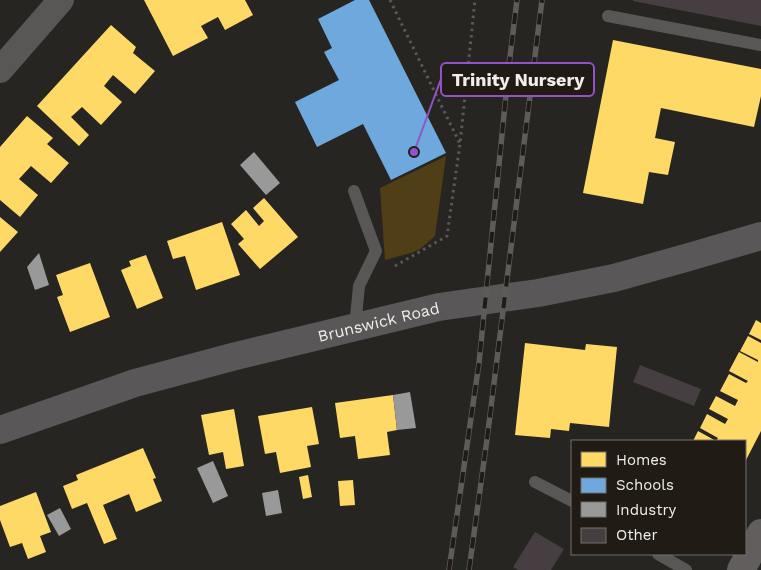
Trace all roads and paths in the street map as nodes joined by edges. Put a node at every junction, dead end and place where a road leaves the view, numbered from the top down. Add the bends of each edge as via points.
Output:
1 (61, 0) edge
2 (390, 0) edge
3 (475, 0) edge
4 (608, 16) dead end
5 (761, 45) edge
6 (0, 70) edge
7 (460, 144) junction
8 (354, 191) dead end
9 (761, 236) edge
10 (360, 286) junction
11 (355, 327) junction
12 (0, 430) edge
13 (535, 482) dead end
14 (571, 500) edge
15 (761, 532) edge
16 (660, 555) edge
17 (686, 570) edge
18 (740, 570) edge

1 - 6 street
2 - 7 path
3 - 7 path
4 - 5 lane
7 - 10 path via 447,236
8 - 10 lane via 376,251
9 - 11 main road, Brunswick Road via 614,278 440,307
10 - 11 lane
11 - 12 main road, Brunswick Road via 135,383
13 - 14 lane
15 - 18 main road
16 - 17 lane

